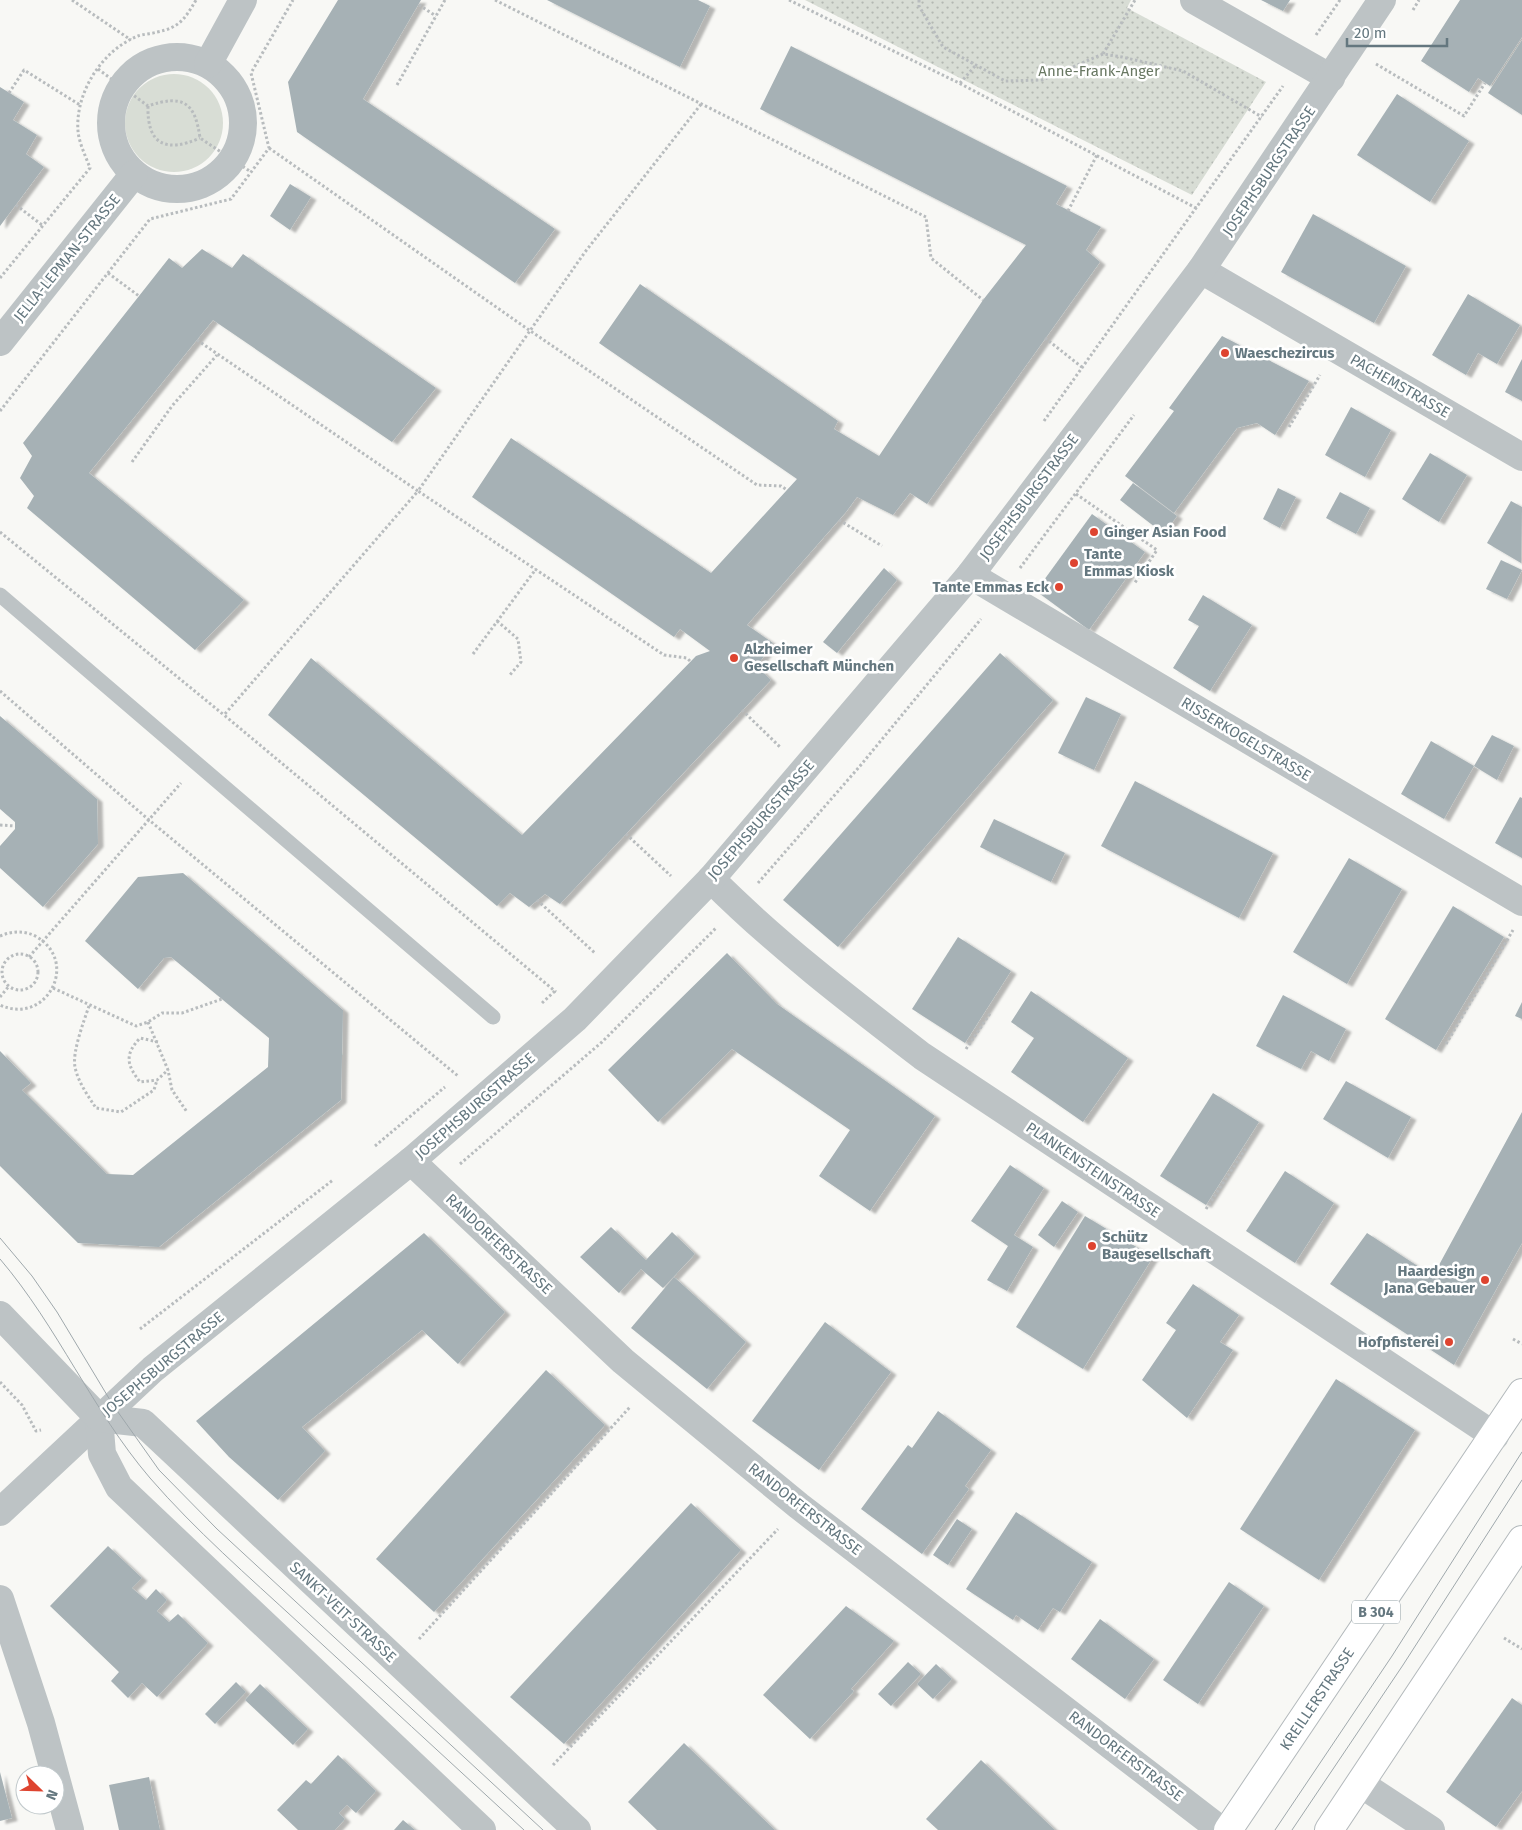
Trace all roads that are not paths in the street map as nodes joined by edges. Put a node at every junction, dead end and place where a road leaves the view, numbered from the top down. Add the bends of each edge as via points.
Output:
1 (243, 0) edge
2 (1194, 0) edge
3 (1382, 0) edge
4 (208, 64) junction
5 (1331, 78) junction
6 (134, 174) junction
7 (1201, 270) junction
8 (0, 342) edge
9 (1522, 457) edge
10 (970, 575) junction
11 (0, 595) edge
12 (702, 888) junction
13 (1522, 902) edge
14 (493, 1018) dead end
15 (411, 1161) junction
16 (0, 1315) edge
17 (1522, 1392) edge
18 (99, 1418) junction
19 (1495, 1436) junction
20 (0, 1512) edge
21 (1522, 1540) edge
22 (0, 1599) edge
23 (1361, 1784) junction
24 (70, 1830) edge
25 (482, 1830) edge
26 (577, 1830) edge
27 (1221, 1830) edge
28 (1228, 1830) edge
29 (1329, 1830) edge
30 (1431, 1830) edge

1 - 4 street
2 - 5 street
3 - 5 street, JOSEPHSBURGSTRASSE
4 - 6 street via 188,57 166,57 145,64 128,77 116,95 111,116 112,137 120,157
4 - 6 street via 226,77 238,96 243,117 242,166 197,186 174,189 153,185
5 - 7 street, JOSEPHSBURGSTRASSE
6 - 8 street, JELLA-LEPMAN-STRASSE
7 - 9 street, PACHEMSTRASSE
7 - 10 street, JOSEPHSBURGSTRASSE
10 - 12 street, JOSEPHSBURGSTRASSE
10 - 13 street, RISSERKOGELSTRASSE
11 - 14 lane
12 - 15 street, JOSEPHSBURGSTRASSE via 575,1019
12 - 19 street, PLANKENSTEINSTRASSE via 738,906 832,987 949,1075
15 - 18 street, JOSEPHSBURGSTRASSE via 153,1369
15 - 27 street, RANDORFERSTRASSE via 650,1384 799,1506
16 - 18 street
17 - 19 main road, KREILLERSTRASSE / B 304
18 - 20 street, JOSEPHSBURGSTRASSE
18 - 25 street via 102,1454 119,1487
18 - 26 street, SANKT-VEIT-STRASSE via 143,1423
19 - 28 main road, KREILLERSTRASSE / B 304
21 - 23 main road
22 - 24 street via 41,1723
23 - 29 main road
23 - 30 street

